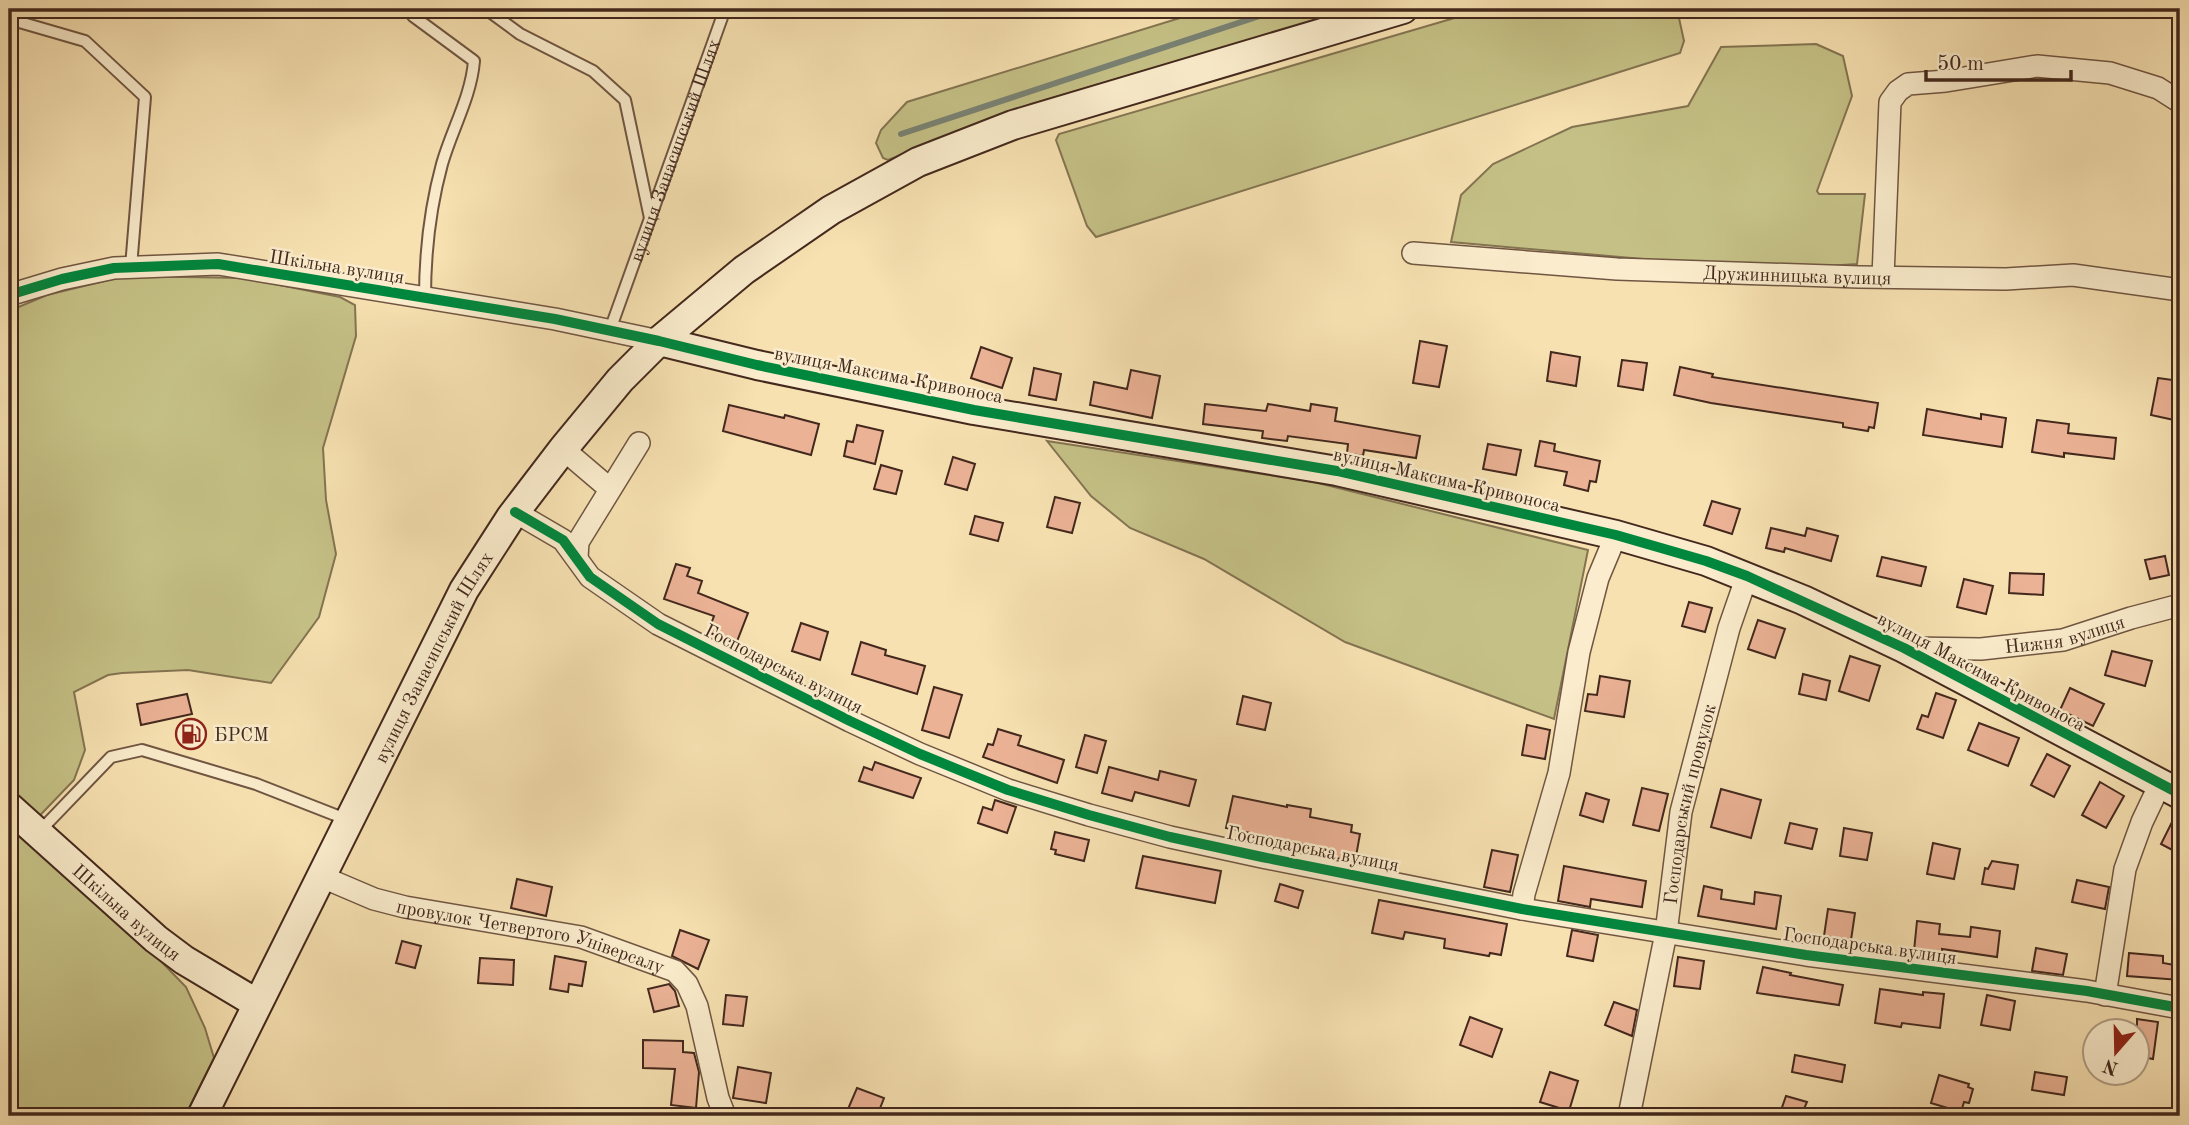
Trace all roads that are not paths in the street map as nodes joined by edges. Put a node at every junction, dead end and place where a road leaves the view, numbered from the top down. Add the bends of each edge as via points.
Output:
1 (408, 9) edge
2 (486, 9) edge
3 (725, 9) edge
4 (1403, 9) edge
5 (9, 19) edge
6 (2180, 102) edge
7 (650, 219) junction
8 (1413, 253) dead end
9 (131, 267) junction
10 (1883, 277) junction
11 (2180, 290) edge
12 (9, 295) edge
13 (425, 298) junction
14 (610, 330) junction
15 (659, 341) junction
16 (639, 443) dead end
17 (563, 449) junction
18 (610, 489) junction
19 (515, 512) junction
20 (1616, 535) junction
21 (577, 556) junction
22 (1747, 576) junction
23 (2180, 605) edge
24 (1903, 648) junction
25 (2170, 789) edge
26 (9, 807) edge
27 (348, 820) junction
28 (38, 833) junction
29 (320, 876) junction
30 (1522, 909) junction
31 (1666, 933) junction
32 (2105, 995) junction
33 (256, 1003) junction
34 (2180, 1008) edge
35 (202, 1116) edge
36 (725, 1116) edge
37 (1629, 1116) edge

1 - 13 lane via 474,61 433,203 425,254
2 - 7 lane via 520,34 593,71 625,100
3 - 7 lane, вулиця Занасипський Шлях
4 - 15 main road, вулиця Занасипський Шлях via 1013,125 918,162 831,210 744,270
5 - 9 lane via 85,41 145,97
6 - 10 street via 2158,88 2110,73 2037,66 1908,84 1890,102
7 - 14 lane, вулиця Занасипський Шлях
8 - 10 street, Дружинницька вулиця via 1617,269
9 - 12 street, Шкільна вулиця via 62,279
9 - 13 street, Шкільна вулиця via 218,264
10 - 11 street, Дружинницька вулиця via 2073,275
13 - 14 street, Шкільна вулиця
14 - 15 street, Шкільна вулиця
15 - 17 main road, вулиця Занасипський Шлях
15 - 20 main road, вулиця Максима Кривоноса via 974,410 1337,471
16 - 18 street
17 - 18 street
17 - 19 main road, вулиця Занасипський Шлях
18 - 21 street via 578,542
19 - 21 street, Господарська вулиця via 563,540
19 - 27 main road, вулиця Занасипський Шлях via 464,590
20 - 22 main road, вулиця Максима Кривоноса
20 - 30 street via 1598,578 1579,652 1559,773
21 - 30 street, Господарська вулиця via 590,577 658,624 873,732 1008,790 1170,837
22 - 24 main road, вулиця Максима Кривоноса
22 - 31 street, Господарський провулок via 1690,771
23 - 24 street, Нижня вулиця via 2063,640 1981,649
24 - 25 main road, вулиця Максима Кривоноса
25 - 32 street via 2142,822 2125,869
26 - 28 main road, Шкільна вулиця
27 - 28 lane via 256,785 142,750 111,757
27 - 29 main road, вулиця Занасипський Шлях
28 - 33 main road, Шкільна вулиця via 156,939
29 - 33 main road, вулиця Занасипський Шлях
29 - 36 street, провулок Четвертого Універсалу via 405,907 581,937 675,971 697,1006
30 - 31 street, Господарська вулиця
31 - 32 street, Господарська вулиця
31 - 37 street, Господарський провулок
32 - 34 street, Господарська вулиця
33 - 35 main road, вулиця Занасипський Шлях

